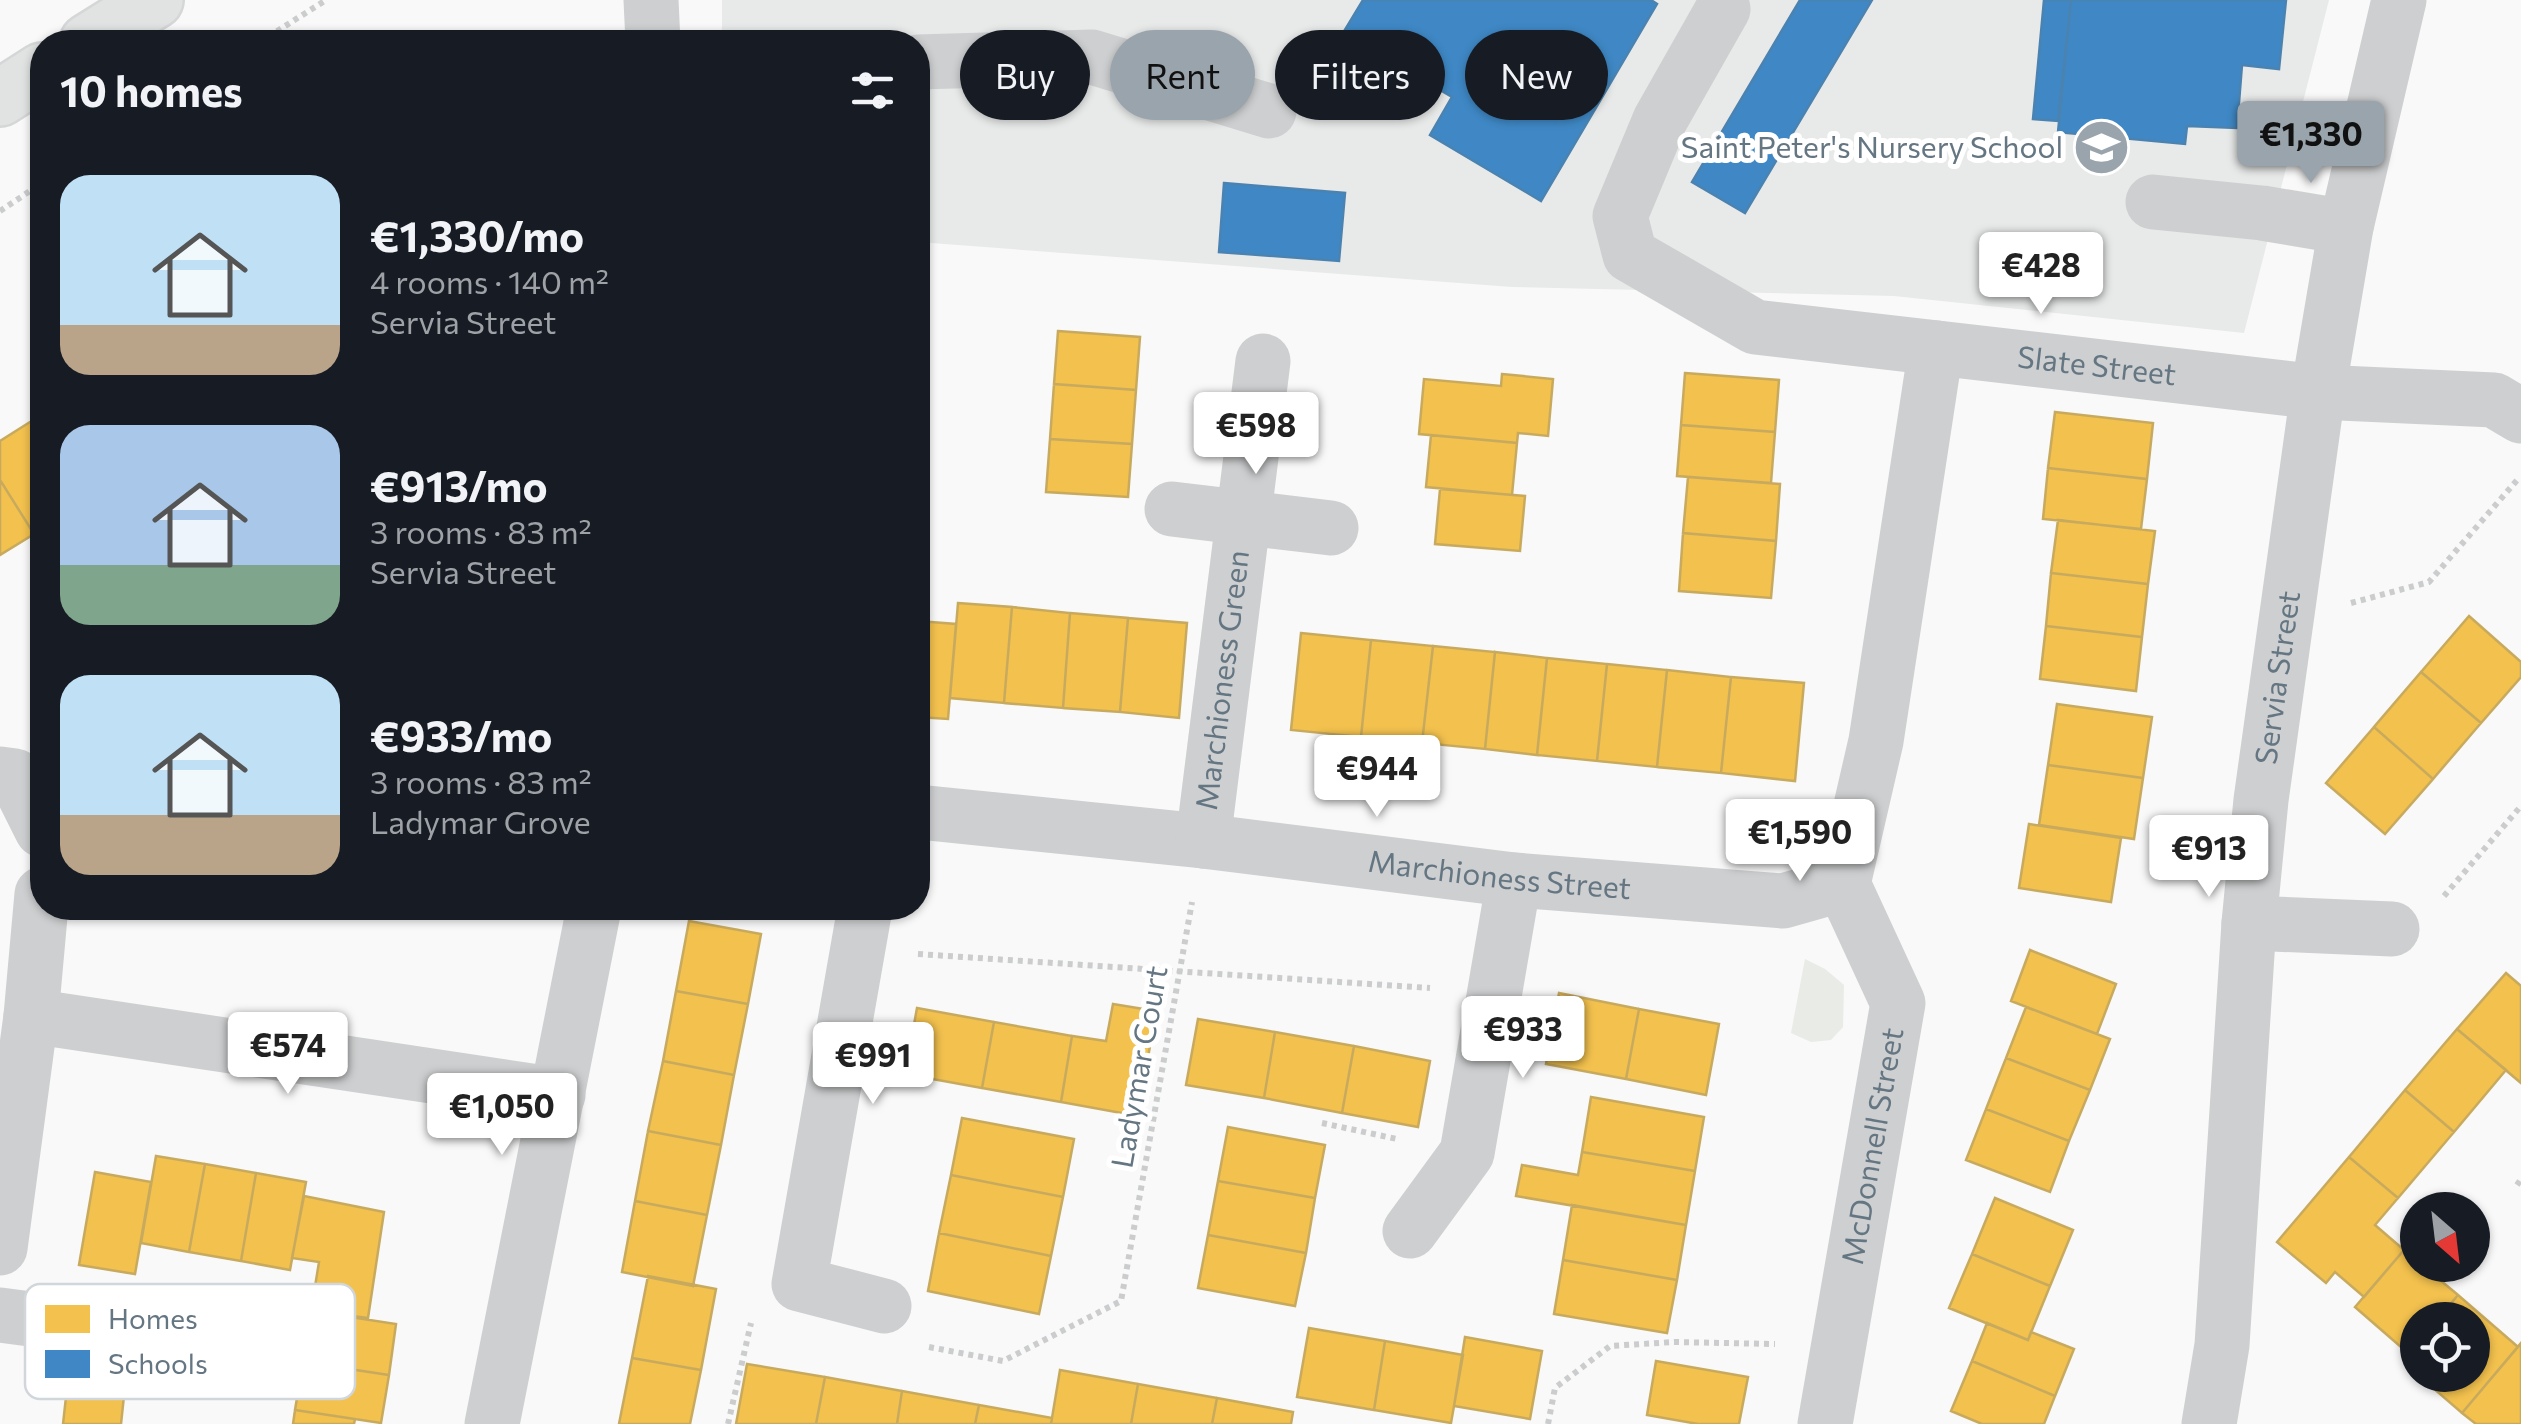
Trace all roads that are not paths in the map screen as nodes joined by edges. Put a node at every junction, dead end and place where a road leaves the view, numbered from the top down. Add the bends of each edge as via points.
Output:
1 (155, 0) edge
2 (651, 0) edge
3 (2399, 0) edge
4 (1723, 9) dead end
5 (107, 30) edge
6 (652, 30) edge
7 (930, 62) edge
8 (30, 79) edge
9 (0, 98) edge
10 (1269, 112) dead end
11 (2153, 202) dead end
12 (2346, 227) junction
13 (1936, 348) junction
14 (1263, 361) dead end
15 (2318, 392) junction
16 (2521, 416) edge
17 (1172, 509) dead end
18 (1244, 518) junction
19 (1330, 528) dead end
20 (7, 774) edge
21 (30, 811) edge
22 (930, 813) edge
23 (1203, 842) junction
24 (1514, 880) junction
25 (1843, 884) junction
26 (40, 920) edge
27 (592, 920) edge
28 (2249, 923) junction
29 (861, 929) edge
30 (2392, 929) road end
31 (31, 1016) junction
32 (558, 1095) junction
33 (1410, 1232) dead end
34 (0, 1248) edge
35 (884, 1306) road end
36 (0, 1315) edge
37 (25, 1318) edge
38 (492, 1424) edge
39 (1824, 1424) edge
40 (2209, 1424) edge

1 - 5 main road
2 - 6 street
3 - 12 street, Servia Street
4 - 13 street, Slate Street via 1660,120 1620,216 1630,256 1755,327
7 - 10 street via 1092,57
8 - 9 main road
11 - 12 street
12 - 15 street, Servia Street
13 - 15 street, Slate Street
13 - 25 street via 1876,741
14 - 18 street, Marchioness Green
15 - 16 street, Slate Street via 2494,400
15 - 28 street, Servia Street
17 - 18 street, Marchioness Green
18 - 19 street, Marchioness Green
18 - 23 street, Marchioness Green
20 - 21 street
22 - 23 street, Marchioness Street
23 - 24 street, Marchioness Street
24 - 25 street, Marchioness Street via 1783,902
24 - 33 street via 1467,1153
25 - 39 street, McDonnell Street via 1898,1003
26 - 31 street
27 - 32 street
28 - 30 street
28 - 40 street, Servia Street via 2222,1345
29 - 35 street via 798,1284
31 - 32 street
31 - 34 street
32 - 38 street
36 - 37 street

